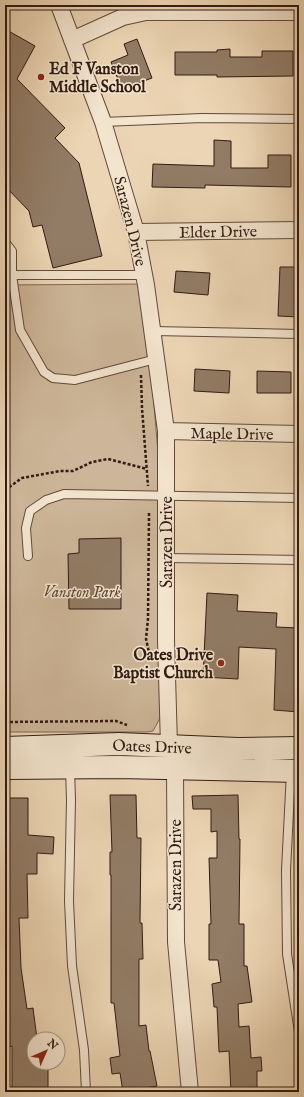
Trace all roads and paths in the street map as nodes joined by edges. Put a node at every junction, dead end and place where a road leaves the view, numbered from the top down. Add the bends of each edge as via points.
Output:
1 (59, 5) edge
2 (299, 12) edge
3 (72, 40) junction
4 (299, 119) edge
5 (103, 122) junction
6 (299, 230) edge
7 (136, 232) junction
8 (5, 242) edge
9 (8, 275) edge
10 (144, 275) junction
11 (152, 331) junction
12 (299, 334) edge
13 (150, 360) junction
14 (166, 431) junction
15 (299, 434) edge
16 (147, 469) junction
17 (5, 490) edge
18 (149, 495) junction
19 (166, 496) junction
20 (299, 498) edge
21 (28, 556) dead end
22 (166, 558) junction
23 (299, 560) edge
24 (150, 659) dead end
25 (5, 722) edge
26 (129, 726) dead end
27 (169, 746) junction
28 (5, 748) edge
29 (299, 748) edge
30 (5, 768) edge
31 (70, 768) junction
32 (175, 769) junction
33 (295, 771) edge
34 (299, 1032) edge
35 (86, 1092) edge
36 (190, 1092) edge

1 - 3 street, Sarazen Drive
2 - 3 street via 146,12 123,17
3 - 5 street, Sarazen Drive
4 - 5 lane via 202,118
5 - 7 street, Sarazen Drive
6 - 7 street, Elder Drive
7 - 10 street, Sarazen Drive
8 - 9 lane via 12,251
9 - 10 lane
9 - 13 lane via 20,330 44,372 53,378 75,380
10 - 11 street, Sarazen Drive
11 - 12 lane
11 - 13 street, Sarazen Drive
13 - 14 street, Sarazen Drive
13 - 16 path via 141,378
14 - 15 street, Maple Drive
14 - 19 street, Sarazen Drive
16 - 17 path via 108,459 92,462 73,471 22,478
16 - 18 path
18 - 19 lane
18 - 21 lane via 64,494 46,500 30,511 26,528
18 - 24 path via 146,639
19 - 20 lane
19 - 22 street, Sarazen Drive
22 - 23 lane
22 - 27 street, Sarazen Drive
25 - 26 path via 116,721
27 - 28 main road, Oates Drive via 119,744
27 - 29 main road, Oates Drive via 238,750
27 - 32 street, Sarazen Drive
30 - 31 main road, Oates Drive
31 - 32 main road, Oates Drive
31 - 35 lane via 69,901 72,966 84,1050
32 - 33 main road, Oates Drive
32 - 36 street, Sarazen Drive via 176,942
33 - 34 lane via 286,870 286,954

